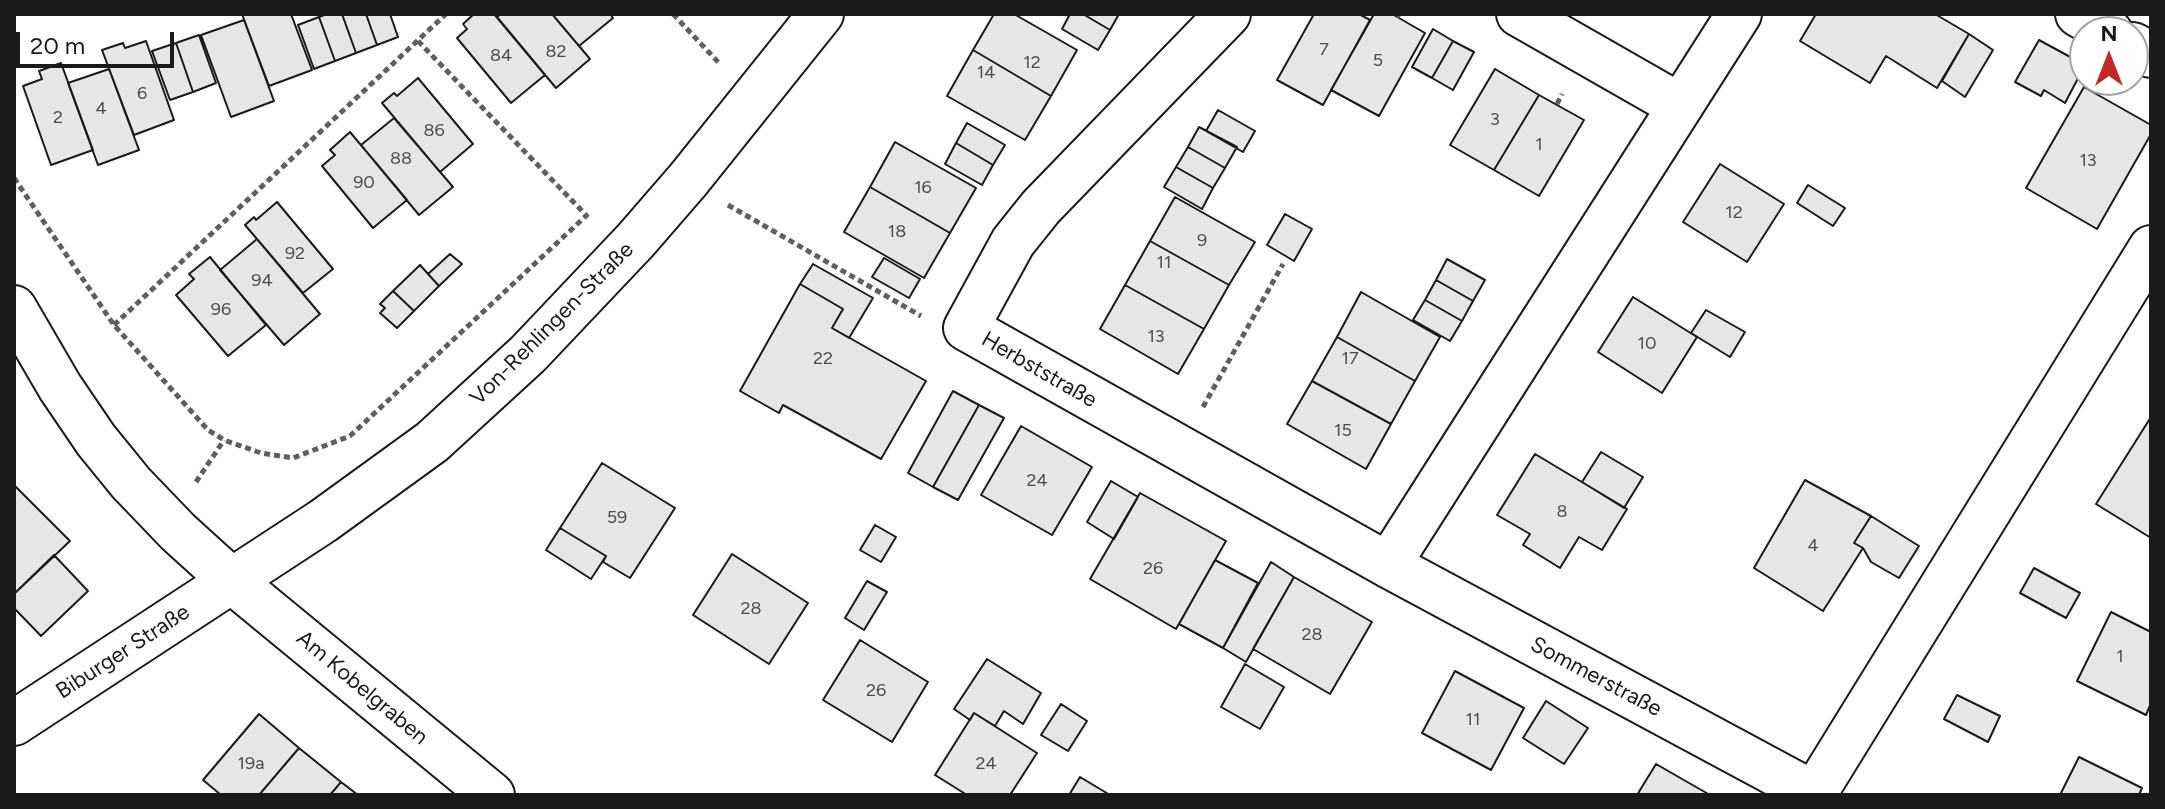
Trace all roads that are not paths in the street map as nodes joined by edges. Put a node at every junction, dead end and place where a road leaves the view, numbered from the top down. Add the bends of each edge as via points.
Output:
1 (821, 14) edge
2 (1228, 14) edge
3 (1519, 14) edge
4 (1739, 14) edge
5 (1680, 106) junction
6 (2151, 248) edge
7 (14, 308) edge
8 (1388, 565) junction
9 (232, 581) junction
10 (14, 723) edge
11 (492, 795) edge
12 (1813, 795) edge

1 - 9 street, Von-Rehlingen-Straße via 688,180 528,354 432,442
2 - 8 street, Herbststraße via 1041,207 1013,242 966,328
3 - 5 street
4 - 5 street
5 - 8 street
6 - 12 street, Sommerstraße
7 - 9 street, Am Kobelgraben via 104,451 178,532
8 - 12 street, Sommerstraße
9 - 10 street, Biburger Straße
9 - 11 street, Am Kobelgraben

